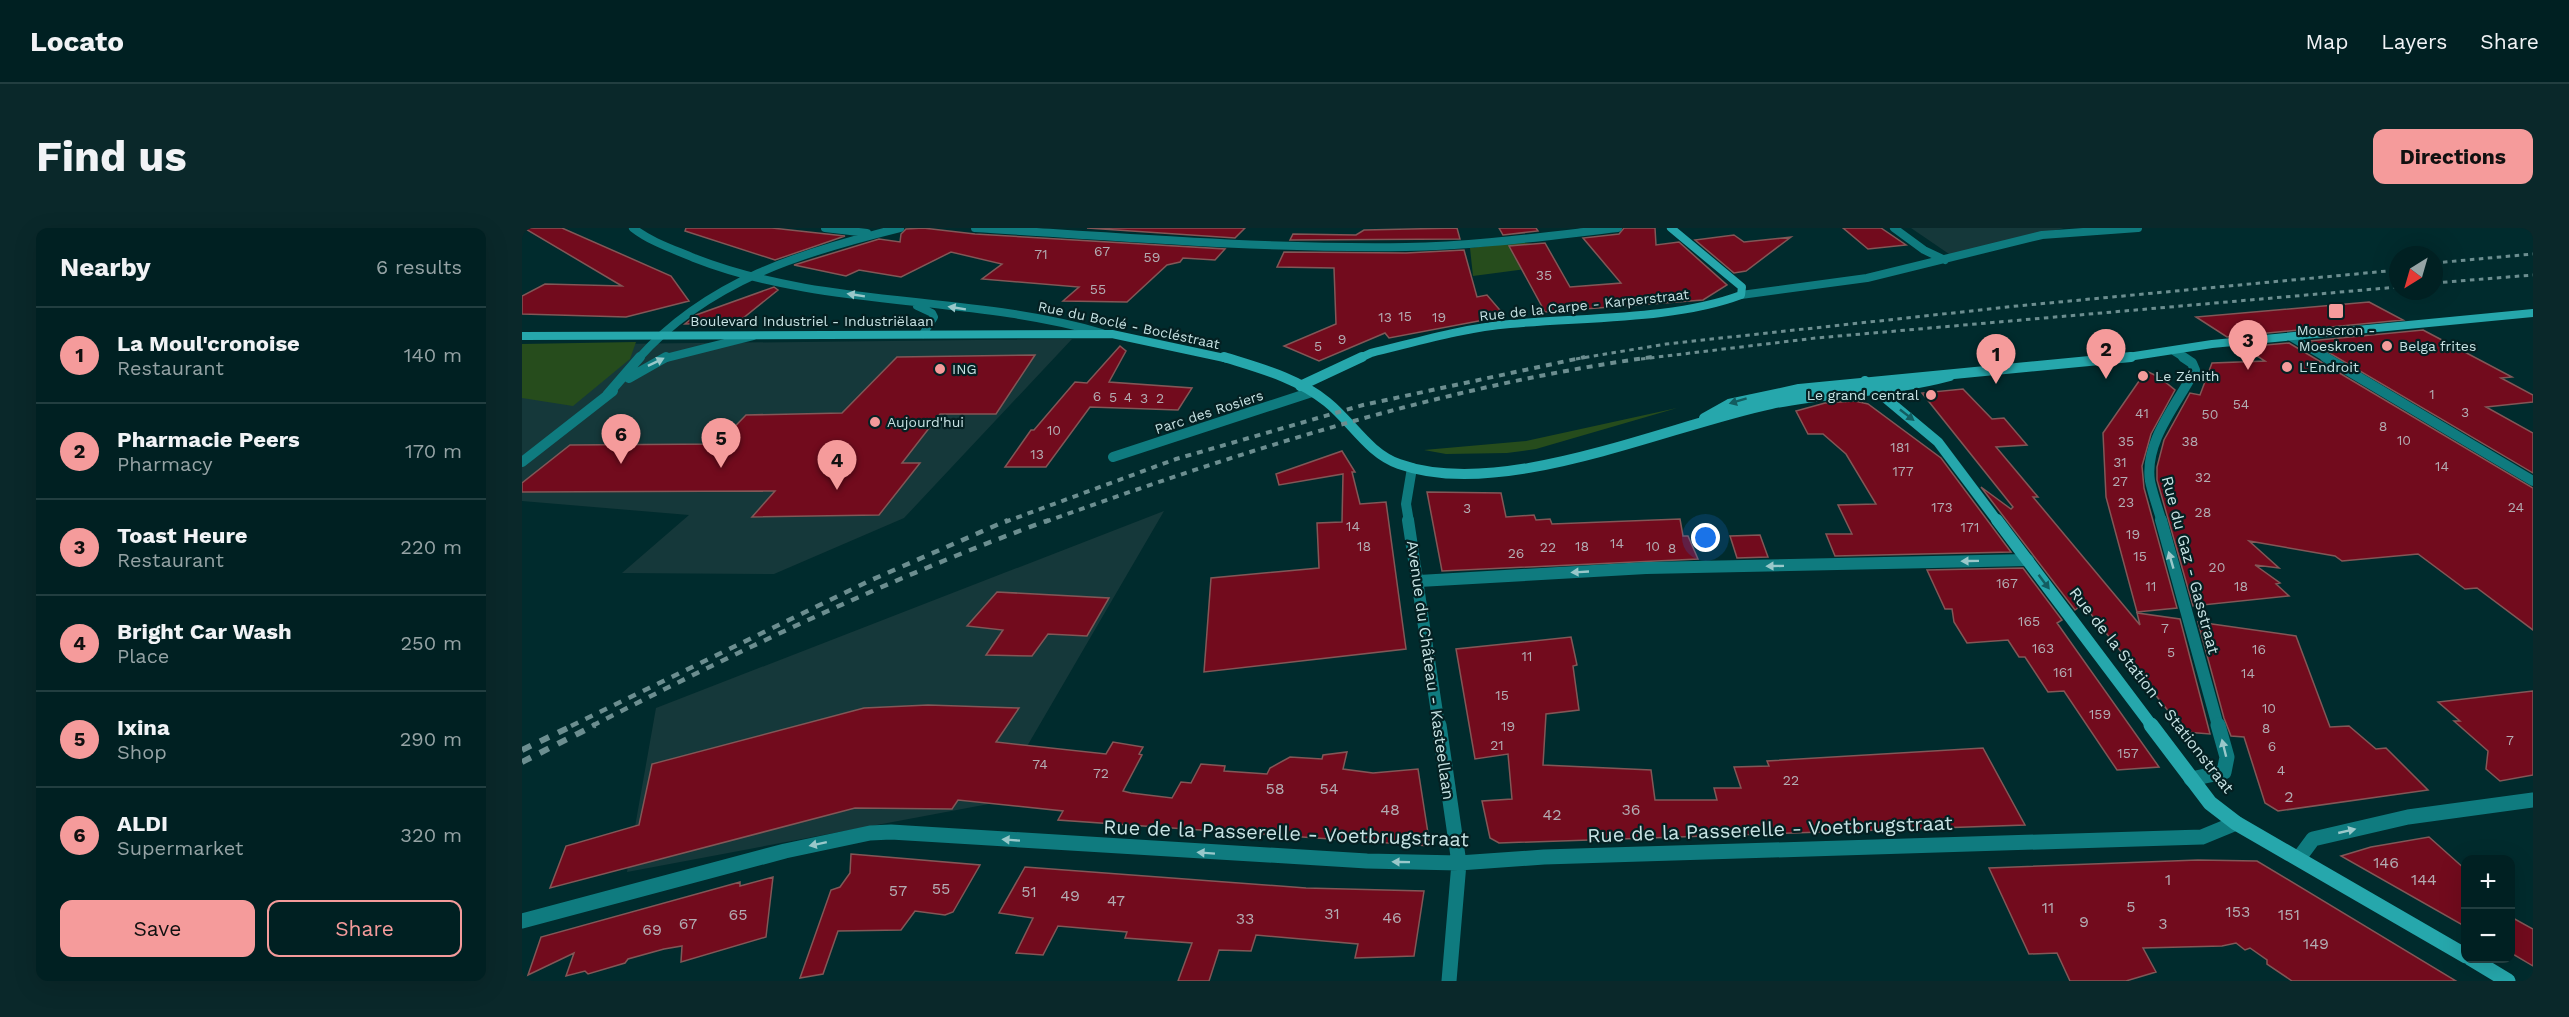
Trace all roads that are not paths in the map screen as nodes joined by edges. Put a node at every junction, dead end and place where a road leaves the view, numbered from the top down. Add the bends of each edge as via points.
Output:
1 (825, 228) edge
2 (900, 228) edge
3 (975, 228) edge
4 (1618, 228) edge
5 (1671, 228) edge
6 (1894, 228) edge
7 (2138, 228) edge
8 (637, 229) edge
9 (874, 234) junction
10 (1945, 260) junction
11 (746, 275) junction
12 (1741, 295) junction
13 (914, 304) junction
14 (2533, 313) edge
15 (1102, 333) junction
16 (923, 334) junction
17 (522, 336) edge
18 (661, 336) junction
19 (753, 336) junction
20 (2291, 337) junction
21 (2175, 352) junction
22 (1300, 386) junction
23 (1870, 386) junction
24 (1312, 392) junction
25 (608, 395) junction
26 (1113, 457) dead end
27 (522, 462) edge
28 (1412, 468) junction
29 (2533, 481) edge
30 (2028, 560) junction
31 (1419, 581) junction
32 (2191, 778) junction
33 (2533, 800) edge
34 (2236, 823) junction
35 (2299, 858) junction
36 (1459, 863) junction
37 (522, 921) edge
38 (2461, 953) edge
39 (2478, 963) edge
40 (1449, 981) edge
41 (2508, 981) edge

1 - 9 street
2 - 9 street
3 - 4 street via 1290,246 1407,247
5 - 12 main road via 1742,287
6 - 10 street
7 - 10 street via 2042,235
8 - 11 street, Rue du Boclé - Bocléstraat via 690,256
9 - 11 street
10 - 12 street via 1856,280
13 -> 11 street, Rue du Boclé - Bocléstraat
11 - 18 street
12 - 22 main road, Rue de la Carpe - Karperstraat via 1689,309 1507,324 1453,333 1371,353
15 -> 13 street, Rue du Boclé - Bocléstraat via 1071,324
13 - 16 street via 934,317
14 - 20 main road, Rue du Boclé - Bocléstraat
15 - 16 main road, Boulevard Industriel - Industriëlaan
15 - 22 main road, Rue du Boclé - Bocléstraat via 1188,349
16 - 19 main road, Boulevard Industriel - Industriëlaan
17 - 18 main road, Boulevard Industriel - Industriëlaan
18 - 19 main road, Boulevard Industriel - Industriëlaan
18 - 25 street
25 -> 19 street via 663,358
20 - 21 main road, Rue du Boclé - Bocléstraat via 2203,345
20 - 29 street
21 - 23 main road, Rue du Boclé - Bocléstraat via 1950,376 1926,384
32 -> 21 street, Rue du Gaz - Gasstraat via 2224,772 2226,757 2150,480 2155,440 2195,370 2192,363
22 - 24 main road, Rue du Boclé - Bocléstraat
23 - 28 main road, Rue du Boclé - Bocléstraat via 1702,420 1526,470 1462,472
23 -> 30 main road, Rue de la Station - Stationstraat via 1938,442
24 - 26 street, Parc des Rosiers
24 - 28 main road, Rue du Boclé - Bocléstraat via 1328,402 1379,454
25 - 27 street
28 - 31 street, Avenue du Château - Kasteellaan via 1407,504
30 -> 31 street via 1646,568
30 -> 32 main road, Rue de la Station - Stationstraat
31 - 36 street, Avenue du Château - Kasteellaan
32 - 34 main road, Rue de la Station - Stationstraat via 2210,803
35 -> 33 street via 2313,839 2408,817
34 - 35 main road, Rue de la Station - Stationstraat
34 - 36 street, Rue de la Passerelle - Voetbrugstraat via 2202,837 1556,856
35 - 38 main road, Rue de la Station - Stationstraat
36 -> 37 street, Rue de la Passerelle - Voetbrugstraat via 1294,858 870,833 785,851
36 - 40 street, Avenue du Château - Kasteellaan
39 - 41 main road

